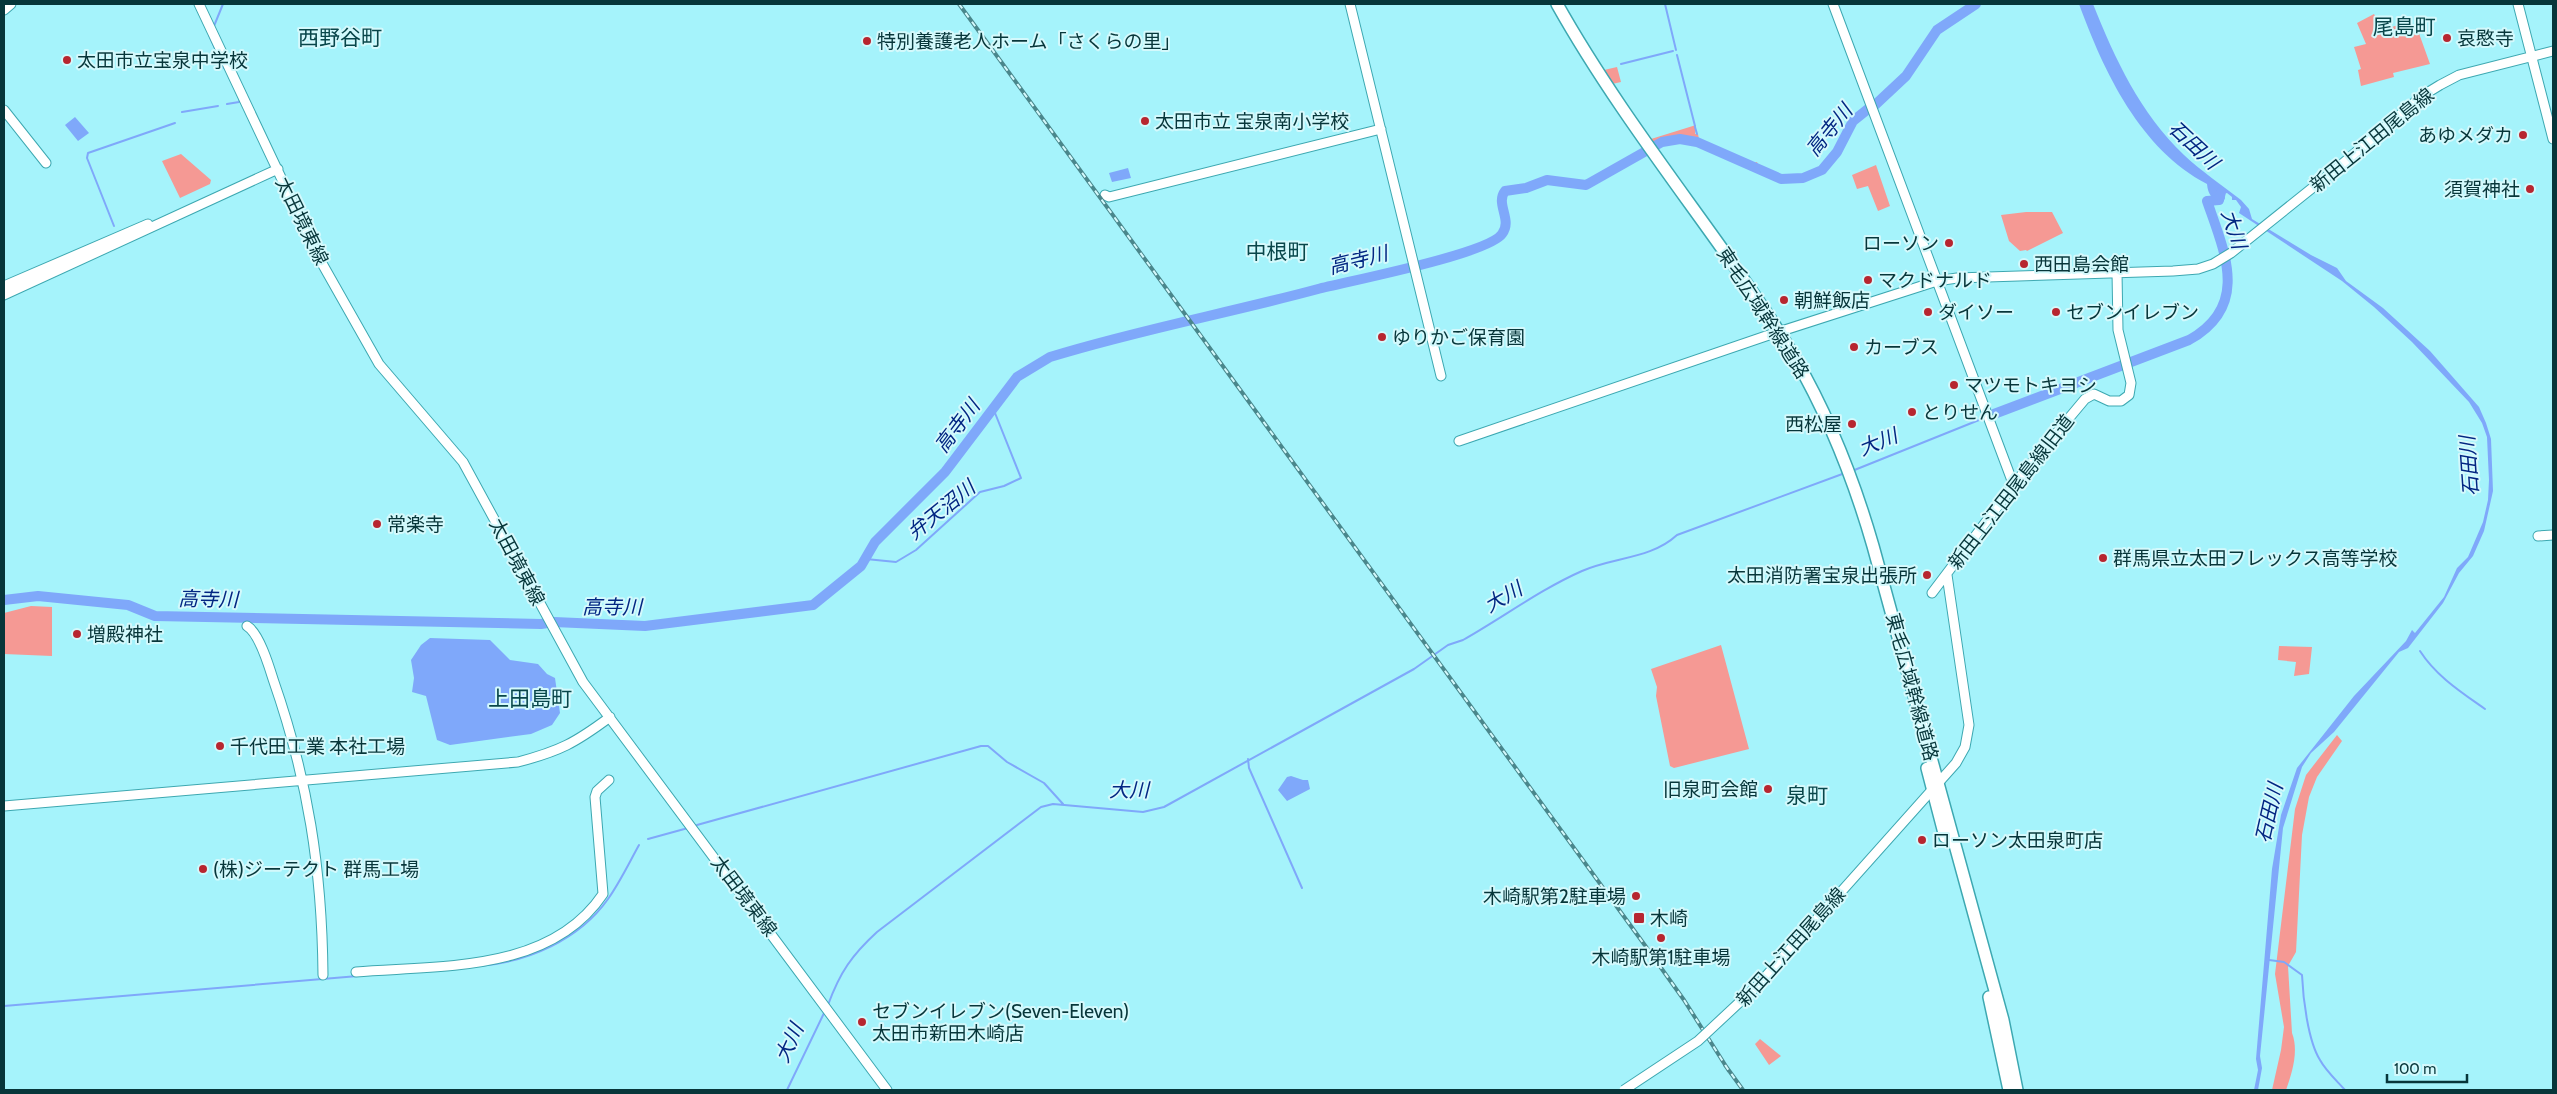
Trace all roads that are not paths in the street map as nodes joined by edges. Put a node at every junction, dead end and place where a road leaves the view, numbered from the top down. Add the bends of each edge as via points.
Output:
1 (11, 4) edge
2 (199, 4) edge
3 (1350, 4) edge
4 (1550, 4) edge
5 (1557, 4) edge
6 (1833, 4) edge
7 (2518, 4) edge
8 (4, 10) edge
9 (2553, 51) edge
10 (2533, 56) junction
11 (4, 110) edge
12 (1381, 129) junction
13 (2553, 139) edge
14 (1646, 150) junction
15 (46, 163) dead end
16 (278, 169) junction
17 (223, 195) junction
18 (1105, 195) dead end
19 (2118, 272) junction
20 (1937, 281) junction
21 (4, 286) edge
22 (4, 295) edge
23 (1776, 333) junction
24 (1441, 376) dead end
25 (1459, 441) dead end
26 (2014, 486) junction
27 (2553, 535) edge
28 (2538, 536) dead end
29 (1946, 575) junction
30 (1951, 608) junction
31 (247, 626) dead end
32 (610, 717) junction
33 (303, 780) junction
34 (609, 780) dead end
35 (1935, 786) junction
36 (4, 806) edge
37 (356, 972) dead end
38 (324, 975) dead end
39 (1993, 986) junction
40 (1995, 1023) junction
41 (887, 1090) edge
42 (1624, 1090) edge
43 (2009, 1090) edge
44 (2017, 1090) edge

1 - 8 street
2 - 16 street, 太田境東線
3 - 12 street
4 - 14 highway, 東毛広域幹線道路 via 1590,74
5 - 14 highway, 東毛広域幹線道路
6 - 20 street
7 - 10 street
9 - 10 street, 新田上江田尾島線
10 - 13 street
10 - 19 street, 新田上江田尾島線 via 2459,75 2422,96 2257,234 2217,262 2189,270
11 - 15 street
12 - 18 street via 1118,195
12 - 24 street
14 - 23 highway, 東毛広域幹線道路
16 - 17 street
16 - 32 street, 太田境東線 via 335,289 361,334 397,388 463,462 583,682
17 - 21 street via 116,236
17 - 22 street
19 - 20 street
19 - 26 street, 新田上江田尾島線旧道 via 2117,317 2122,357 2131,388 2126,399 2116,402 2094,394 2085,399
20 - 23 street
20 - 26 street
23 - 25 street
23 - 35 highway, 東毛広域幹線道路 via 1814,393 1872,539
26 - 29 street, 新田上江田尾島線旧道
27 - 28 street
29 - 30 street, 新田上江田尾島線旧道
29 - 30 street via 1932,592 1945,594
30 - 35 street, 新田上江田尾島線旧道 via 1968,716 1968,738 1960,758
31 - 33 street via 254,633 269,667
32 - 33 street via 576,742 518,762
32 - 41 street, 太田境東線
33 - 36 street
33 - 38 street via 317,857
34 - 37 street via 595,797 603,894 574,926 534,948 501,959
35 - 39 highway, 東毛広域幹線道路
35 - 40 highway, 東毛広域幹線道路
35 - 42 street, 新田上江田尾島線, bridge via 1758,985 1698,1041
39 - 40 highway via 1998,1017
39 - 44 highway, 東毛広域幹線道路
40 - 43 highway, 東毛広域幹線道路

